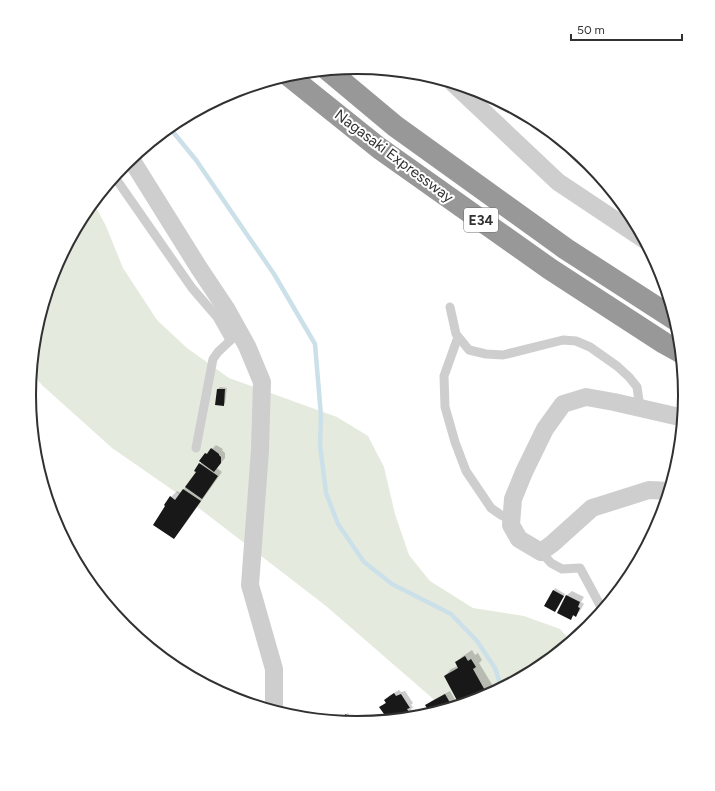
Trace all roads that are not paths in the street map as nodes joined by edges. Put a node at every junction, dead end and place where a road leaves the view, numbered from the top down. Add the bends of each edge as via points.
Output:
1 (334, 75) edge
2 (294, 80) edge
3 (463, 92) edge
4 (134, 164) edge
5 (118, 182) edge
6 (635, 233) edge
7 (450, 307) dead end
8 (669, 315) edge
9 (235, 336) junction
10 (458, 337) junction
11 (675, 349) edge
12 (640, 408) junction
13 (678, 417) edge
14 (196, 448) dead end
15 (664, 491) edge
16 (511, 520) junction
17 (541, 552) junction
18 (600, 606) edge
19 (274, 706) edge

1 - 8 highway, Nagasaki Expressway / E34 via 395,126 560,244
2 - 11 highway, Nagasaki Expressway / E34 via 379,148 550,269
3 - 6 street via 558,182
4 - 9 street via 227,310
5 - 9 lane via 192,288
7 - 10 lane
9 - 14 lane via 213,359
9 - 19 street via 247,346 262,382 250,585 274,669
10 - 12 lane via 469,350 503,355 563,340 576,341 590,347 629,377 637,387
10 - 16 lane via 444,376 445,407 454,442 466,471 491,508
12 - 13 street
12 - 16 street via 586,397 563,404 545,429 524,472 513,499
15 - 17 street via 649,490 592,508
16 - 17 street via 519,539
17 - 18 lane via 551,563 562,569 580,568

